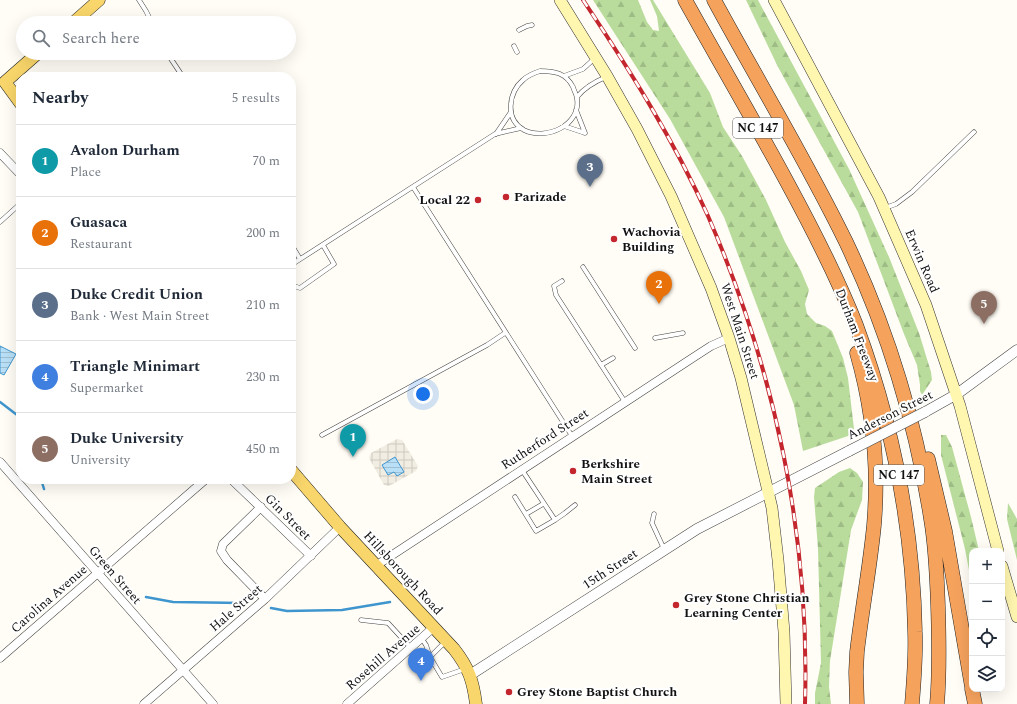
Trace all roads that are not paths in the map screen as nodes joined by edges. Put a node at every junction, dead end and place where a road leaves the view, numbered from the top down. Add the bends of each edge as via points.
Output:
1 (99, 0) edge
2 (139, 0) edge
3 (560, 0) edge
4 (685, 0) edge
5 (714, 0) edge
6 (774, 0) edge
7 (81, 16) edge
8 (148, 16) edge
9 (532, 25) dead end
10 (519, 30) dead end
11 (514, 46) dead end
12 (517, 52) dead end
13 (596, 57) junction
14 (29, 60) edge
15 (172, 60) edge
16 (180, 72) edge
17 (564, 76) junction
18 (607, 76) junction
19 (2, 81) edge
20 (577, 97) junction
21 (16, 98) edge
22 (576, 110) junction
23 (511, 112) junction
24 (564, 126) junction
25 (521, 128) junction
26 (974, 132) dead end
27 (495, 134) junction
28 (0, 153) edge
29 (16, 171) edge
30 (413, 188) junction
31 (16, 208) edge
32 (885, 208) junction
33 (0, 222) edge
34 (323, 245) junction
35 (296, 252) edge
36 (826, 258) junction
37 (300, 259) junction
38 (296, 262) edge
39 (582, 267) dead end
40 (562, 281) dead end
41 (296, 287) edge
42 (505, 333) junction
43 (683, 333) dead end
44 (655, 338) dead end
45 (729, 338) junction
46 (635, 348) dead end
47 (1017, 350) edge
48 (613, 358) dead end
49 (601, 365) junction
50 (898, 374) junction
51 (957, 394) junction
52 (625, 402) junction
53 (322, 435) dead end
54 (572, 436) junction
55 (1, 466) edge
56 (522, 469) junction
57 (296, 476) edge
58 (16, 483) edge
59 (17, 484) edge
60 (200, 484) edge
61 (236, 484) edge
62 (768, 491) junction
63 (515, 496) dead end
64 (544, 504) junction
65 (575, 505) dead end
66 (261, 507) junction
67 (526, 514) junction
68 (654, 514) dead end
69 (554, 520) junction
70 (340, 527) junction
71 (997, 548) edge
72 (664, 549) junction
73 (311, 556) junction
74 (377, 565) junction
75 (97, 572) junction
76 (1005, 576) edge
77 (265, 599) junction
78 (1017, 617) edge
79 (361, 620) dead end
80 (434, 628) junction
81 (422, 639) junction
82 (446, 641) junction
83 (412, 648) junction
84 (430, 657) junction
85 (0, 658) edge
86 (183, 670) junction
87 (969, 671) edge
88 (469, 672) junction
89 (973, 692) edge
90 (144, 704) edge
91 (213, 704) edge
92 (347, 704) edge
93 (476, 704) edge
94 (786, 704) edge
95 (857, 704) edge
96 (912, 704) edge
97 (937, 704) edge
98 (975, 704) edge

1 - 7 main road
2 - 8 lane
3 - 13 main road, West Main Street
4 - 36 highway, Durham Freeway / NC 147 via 754,119
5 - 50 highway, Durham Freeway / NC 147 via 846,243 878,317
6 - 32 main road, Erwin Road
9 - 10 lane
11 - 12 lane
13 - 17 lane via 583,69
13 - 18 main road, West Main Street
14 - 19 main road
15 - 16 lane
17 - 20 lane
17 - 23 lane via 551,71 527,77 512,96
18 - 20 lane via 591,84
18 - 45 main road, West Main Street via 671,196 711,288
19 - 21 main road
20 - 22 lane
22 - 24 lane
22 - 24 lane via 585,133
23 - 25 lane
23 - 27 lane
24 - 25 lane via 554,132 541,134
25 - 27 lane
26 - 32 lane via 912,192 896,204
27 - 30 lane
28 - 29 street
30 - 34 lane
30 - 42 lane
31 - 33 lane
32 - 51 main road, Erwin Road via 926,305
34 - 37 lane
34 - 41 lane via 334,264 300,288
35 - 37 lane
36 - 95 highway via 859,360 875,449 874,524 857,652
36 - 96 highway, Durham Freeway / NC 147 via 871,368 899,473 914,588 916,633
37 - 38 lane
39 - 46 lane
40 - 49 lane via 554,286 556,295
42 - 53 lane
42 - 54 lane
43 - 44 lane
45 - 52 street, Rutherford Street via 711,346
45 - 62 main road, West Main Street
47 - 51 street, Anderson Street
48 - 49 lane
49 - 52 lane
50 - 87 highway via 919,423 936,488
50 - 97 highway, Durham Freeway / NC 147 via 912,425 932,526 939,638
51 - 62 street, Anderson Street, bridge
51 - 71 main road, Erwin Road
52 - 54 street, Rutherford Street
54 - 56 street, Rutherford Street
55 - 58 street, Green Street
56 - 64 lane
56 - 74 street, Rutherford Street
57 - 70 main road, Hillsborough Road
59 - 75 street, Green Street
60 - 75 street, Carolina Avenue
61 - 66 street, Gin Street
62 - 72 street, 15th Street
62 - 94 main road, West Main Street via 778,560
63 - 67 lane
64 - 67 lane
64 - 69 lane
65 - 69 lane
66 - 73 street, Gin Street
66 - 77 street via 223,544 221,551
67 - 69 lane via 536,531
68 - 72 lane via 652,523
70 - 73 street, Hale Street
70 - 74 main road, Hillsborough Road
72 - 88 street, 15th Street
73 - 77 street, Hale Street
74 - 80 main road, Hillsborough Road
75 - 85 street, Carolina Avenue
75 - 86 street, Green Street
76 - 78 main road
77 - 86 street, Hale Street
79 - 83 lane via 388,623
80 - 81 street, Rosehill Avenue
80 - 82 main road, Hillsborough Road
81 - 83 street, Rosehill Avenue
81 - 84 lane
82 - 84 lane
82 - 88 main road, Hillsborough Road
83 - 92 street, Rosehill Avenue
84 - 88 lane via 442,677
86 - 90 street, Hale Street
86 - 91 street, Green Street
88 - 93 main road, Hillsborough Road
89 - 98 highway

